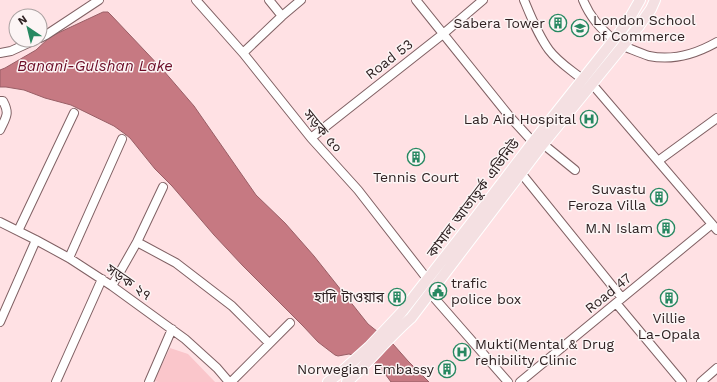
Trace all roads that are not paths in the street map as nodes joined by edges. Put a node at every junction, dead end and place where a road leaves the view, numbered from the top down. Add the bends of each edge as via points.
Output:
1 (99, 0) edge
2 (196, 0) edge
3 (269, 0) edge
4 (301, 0) edge
5 (416, 0) edge
6 (483, 0) edge
7 (524, 0) edge
8 (583, 0) edge
9 (640, 0) edge
10 (655, 0) edge
11 (282, 16) junction
12 (48, 34) edge
13 (442, 34) junction
14 (614, 40) junction
15 (717, 42) edge
16 (622, 46) junction
17 (18, 48) edge
18 (243, 53) junction
19 (0, 54) edge
20 (582, 79) junction
21 (592, 84) junction
22 (1, 101) edge
23 (74, 113) dead end
24 (717, 118) edge
25 (0, 130) edge
26 (311, 138) junction
27 (122, 139) dead end
28 (538, 143) junction
29 (658, 161) junction
30 (574, 170) dead end
31 (521, 173) junction
32 (163, 187) dead end
33 (0, 222) edge
34 (715, 227) edge
35 (18, 231) junction
36 (36, 240) junction
37 (137, 242) junction
38 (69, 258) junction
39 (102, 279) junction
40 (112, 286) junction
41 (427, 286) junction
42 (619, 300) junction
43 (0, 322) edge
44 (290, 323) dead end
45 (172, 329) junction
46 (390, 331) junction
47 (269, 343) junction
48 (717, 368) edge
49 (56, 382) edge
50 (149, 382) edge
51 (230, 382) edge
52 (328, 382) edge
53 (348, 382) edge
54 (508, 382) edge
55 (520, 382) edge
56 (682, 382) edge
57 (701, 382) edge

1 - 12 street
2 - 18 street, সড়ক ৫০
3 - 11 street
4 - 11 street
5 - 13 street
6 - 13 street, Road 53
7 - 20 street via 532,22 550,51 564,66
8 - 14 street via 596,23
9 - 14 main road, কামাল আতাতুর্ক এভিনিউ
10 - 16 main road, কামাল আতাতুর্ক এভিনিউ via 647,15
11 - 18 street
13 - 26 street, Road 53
13 - 28 street via 510,117
14 - 20 main road, কামাল আতাতুর্ক এভিনিউ
15 - 16 street via 705,49 677,57 649,56
16 - 21 main road, কামাল আতাতুর্ক এভিনিউ
17 - 19 street
18 - 26 street, সড়ক ৫০
20 - 28 main road, কামাল আতাতুর্ক এভিনিউ
21 - 28 main road, কামাল আতাতুর্ক এভিনিউ
21 - 29 street
22 - 25 street via 8,111
23 - 35 street
24 - 29 street
26 - 41 street, সড়ক ৫০ via 358,190
27 - 38 street
28 - 30 street
28 - 31 main road, কামাল আতাতুর্ক এভিনিউ
28 - 41 main road, কামাল আতাতুর্ক এভিনিউ
29 - 34 street
31 - 41 main road, কামাল আতাতুর্ক এভিনিউ
31 - 42 street
32 - 37 street
33 - 35 street, সড়ক ২৭
34 - 42 street, Road 47
35 - 36 street, সড়ক ২৭
36 - 38 street, সড়ক ২৭
36 - 43 street
37 - 40 street
37 - 47 street via 176,264 226,301
38 - 39 street, সড়ক ২৭
39 - 40 street, সড়ক ২৭
39 - 49 street
40 - 45 street, সড়ক ২৭
41 - 46 main road, কামাল আতাতুর্ক এভিনিউ via 401,314
41 - 54 street, সড়ক ৫০
42 - 55 street, Road 47
42 - 56 street
44 - 47 street
45 - 50 street
45 - 51 street, সড়ক ২৭ via 218,368
46 - 52 main road, কামাল আতাতুর্ক এভিনিউ
46 - 53 main road, কামাল আতাতুর্ক এভিনিউ via 366,364
47 - 51 street
48 - 57 street

